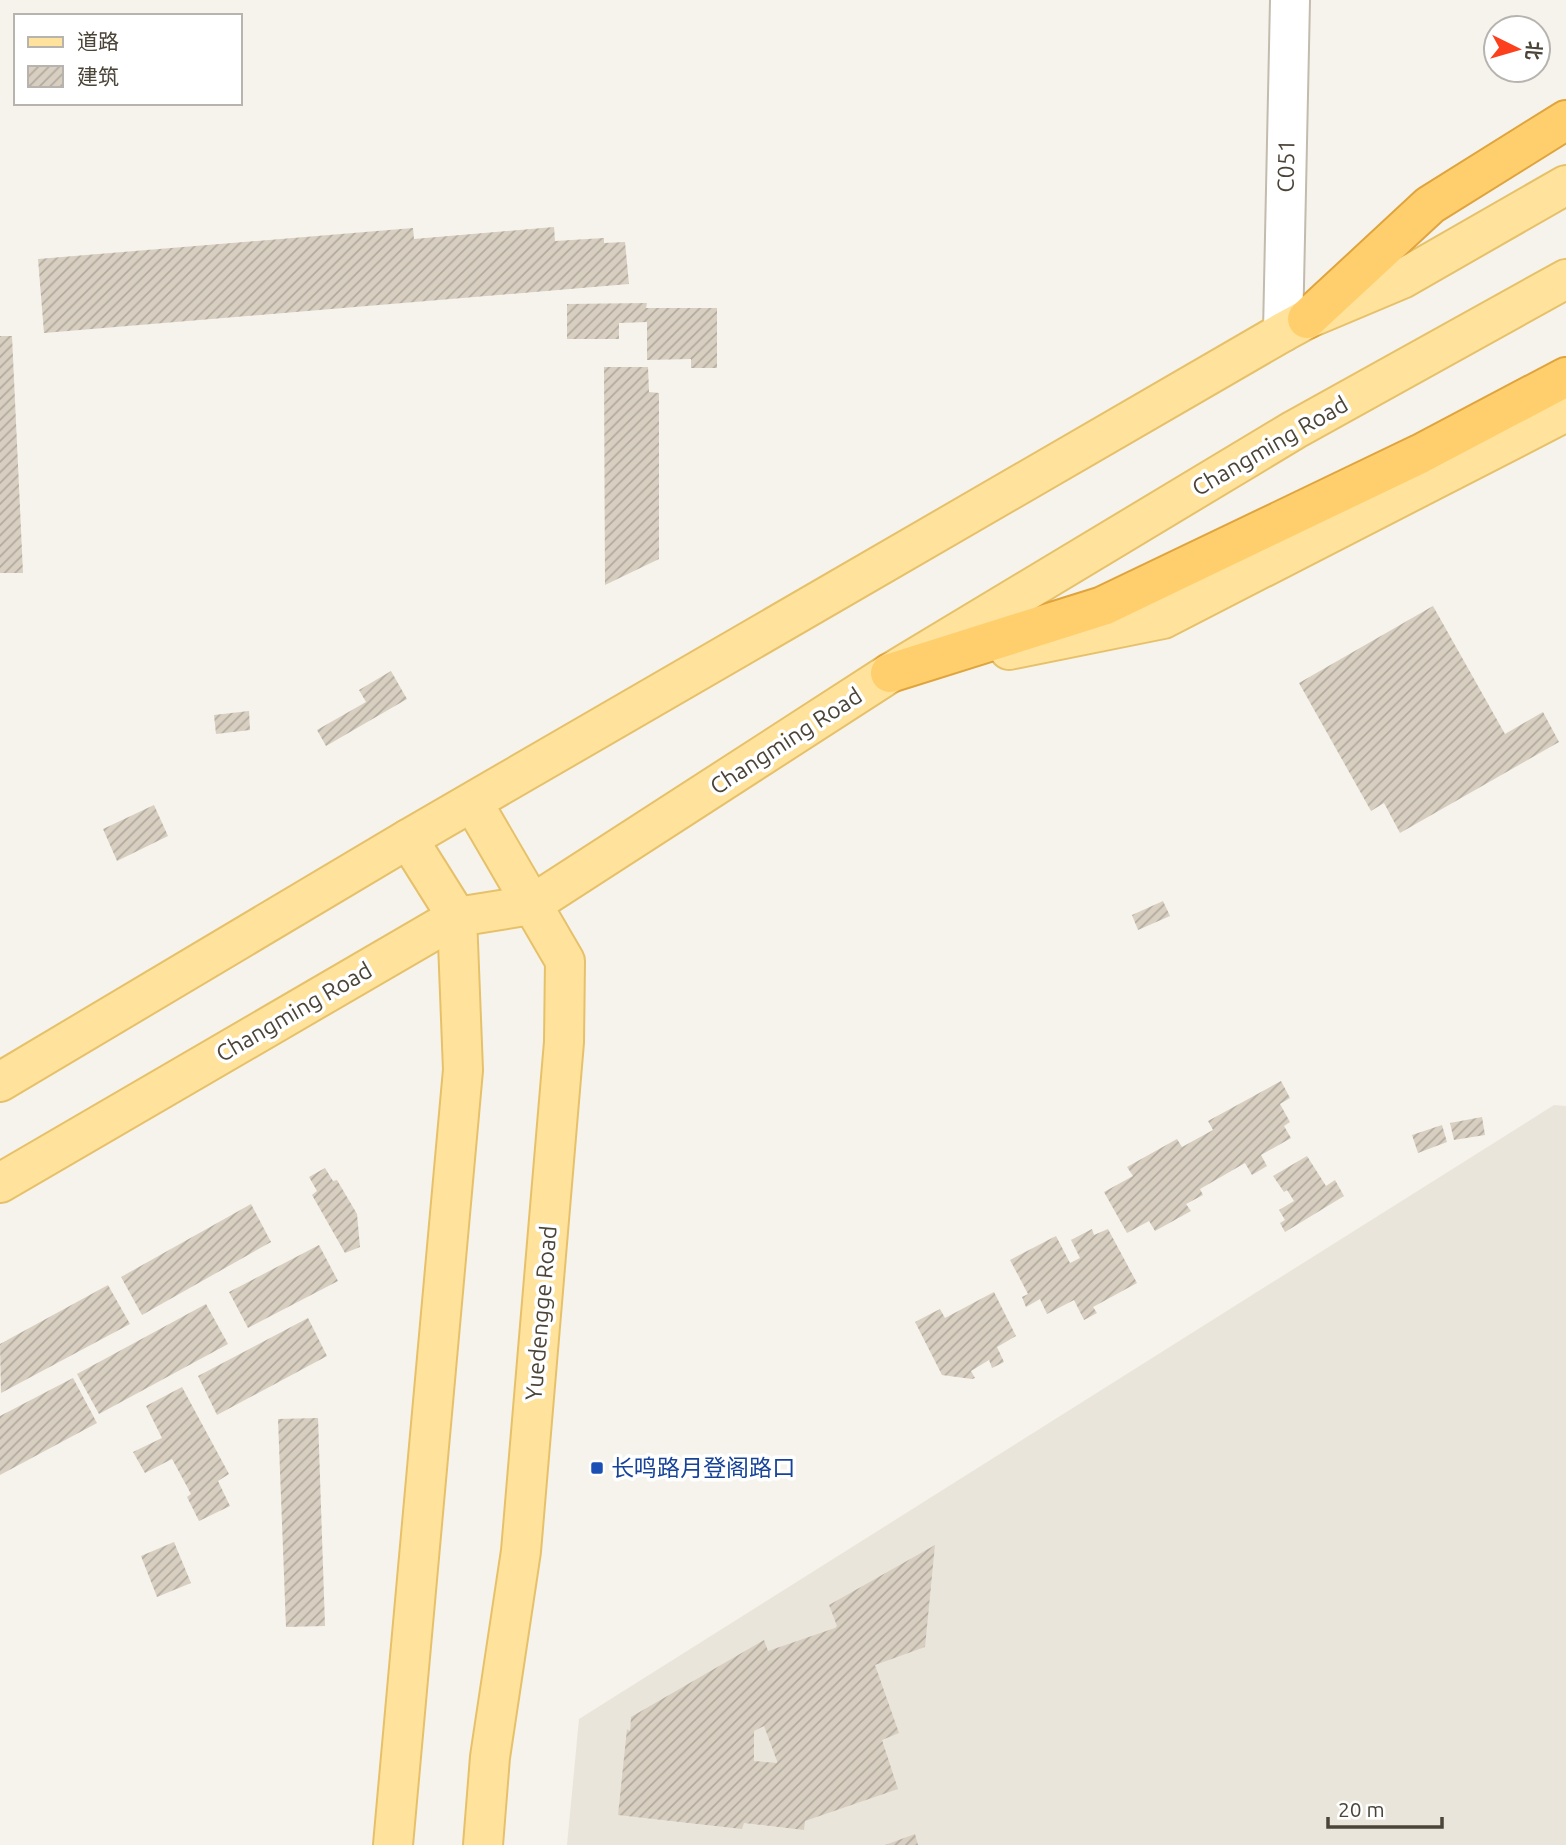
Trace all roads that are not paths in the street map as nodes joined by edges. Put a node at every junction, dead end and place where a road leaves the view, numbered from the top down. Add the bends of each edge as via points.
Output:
1 (1290, 0) edge
2 (1558, 125) edge
3 (1566, 185) edge
4 (1566, 279) edge
5 (1295, 326) junction
6 (1566, 377) edge
7 (1566, 412) edge
8 (890, 673) junction
9 (473, 803) junction
10 (408, 839) junction
11 (531, 905) junction
12 (457, 917) junction
13 (0, 1082) edge
14 (0, 1183) edge
15 (393, 1845) edge
16 (483, 1845) edge

1 - 5 street, C051
2 - 5 highway via 1430,205
3 - 5 main road via 1402,279
4 - 8 main road, Changming Road via 1294,430
5 - 9 main road
6 - 8 highway via 1420,454 1103,606
7 - 8 main road via 1163,619
8 - 11 main road, Changming Road
9 - 10 main road
9 - 11 main road, Yuedengge Road
10 - 12 main road
10 - 13 main road
11 - 12 main road, Changming Road
11 - 16 main road, Yuedengge Road via 565,961 564,1042 521,1551 490,1757
12 - 14 main road, Changming Road
12 - 15 main road via 463,1070

